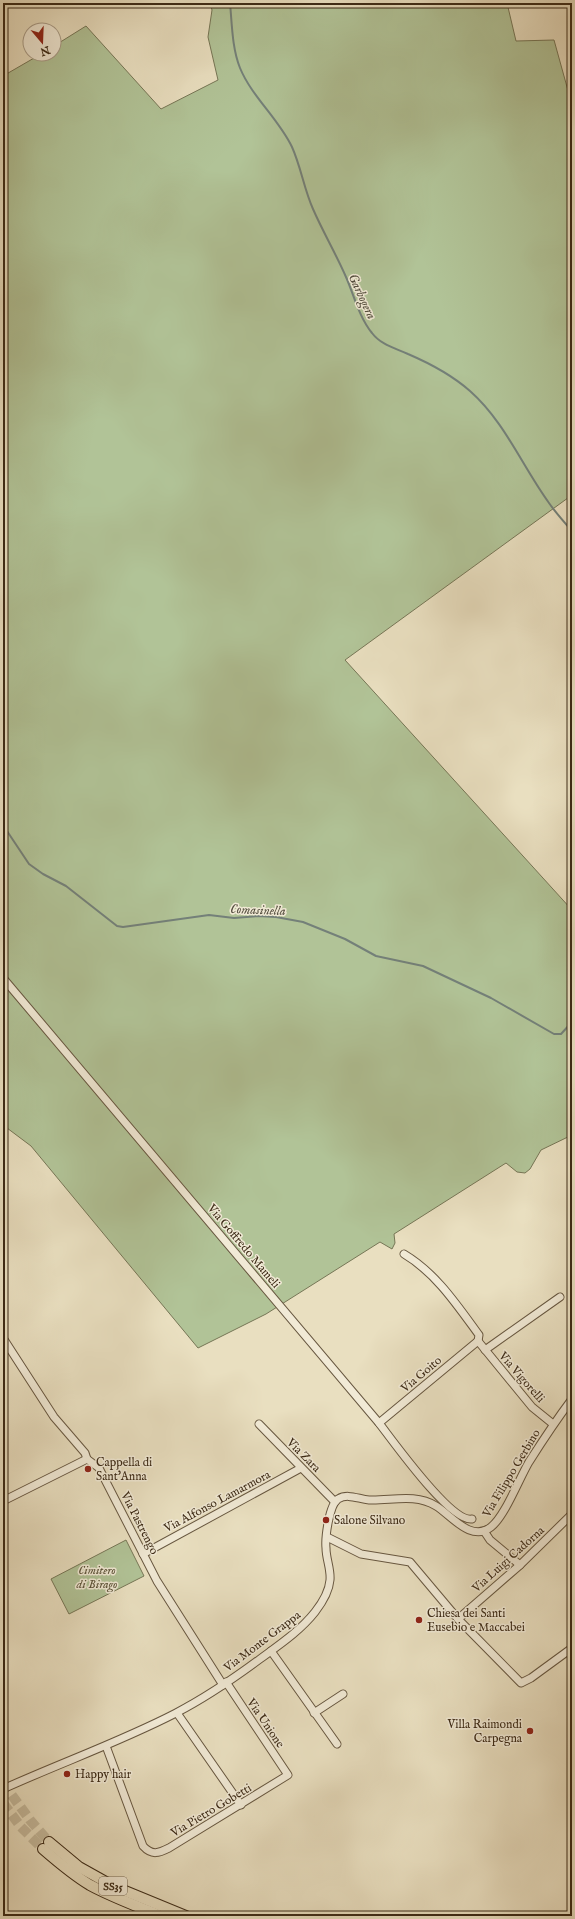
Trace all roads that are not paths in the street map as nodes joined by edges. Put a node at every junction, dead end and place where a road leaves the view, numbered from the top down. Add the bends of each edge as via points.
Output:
1 (3, 978) edge
2 (404, 1254) dead end
3 (560, 1297) dead end
4 (3, 1338) edge
5 (478, 1341) junction
6 (486, 1350) junction
7 (572, 1399) edge
8 (379, 1423) junction
9 (259, 1424) dead end
10 (553, 1424) junction
11 (87, 1459) junction
12 (301, 1468) junction
13 (3, 1500) edge
14 (335, 1502) junction
15 (572, 1514) edge
16 (472, 1519) dead end
17 (484, 1531) junction
18 (327, 1537) junction
19 (143, 1554) junction
20 (520, 1565) junction
21 (458, 1619) junction
22 (572, 1648) edge
23 (271, 1651) junction
24 (224, 1683) junction
25 (343, 1694) dead end
26 (177, 1712) junction
27 (314, 1713) junction
28 (337, 1744) dead end
29 (106, 1746) junction
30 (288, 1775) joint
31 (3, 1789) edge
32 (242, 1805) junction
33 (3, 1914) edge
34 (5, 1916) edge
35 (161, 1916) edge
36 (186, 1916) edge

1 - 8 street, Via Goffredo Mameli
2 - 5 street, Via Vigorelli via 420,1263 443,1288 479,1335
3 - 6 street
4 - 11 street, Via Pastrengo via 54,1416 85,1453
5 - 6 street, Via Vigorelli
5 - 8 street, Via Goito
6 - 10 street, Via Vigorelli via 532,1407
7 - 10 street, Via Filippo Gerbino
8 - 16 street, Via Goffredo Mameli via 436,1495 463,1518
9 - 12 street, Via Zara
10 - 17 street, Via Filippo Gerbino via 496,1522
11 - 13 street
11 - 19 street, Via Pastrengo via 99,1468
12 - 14 street, Via Zara
12 - 19 street, Via Alfonso Lamarmora
14 - 17 street, Via Filippo Gerbino via 349,1496 373,1500 418,1500 436,1506 471,1530
14 - 18 street via 330,1511
15 - 20 street, Via Luigi Cadorna
17 - 20 street via 490,1540
18 - 21 street via 361,1554 410,1562
18 - 23 street, Via Monte Grappa via 330,1580 325,1596 309,1620
19 - 24 street, Via Pastrengo via 157,1581
20 - 21 street, Via Luigi Cadorna
21 - 22 street via 521,1683
23 - 24 street, Via Monte Grappa
23 - 27 street
24 - 26 street, Via Monte Grappa
24 - 30 street, Via Unione
25 - 27 street
26 - 29 street, Via Monte Grappa
26 - 32 street
27 - 28 street
29 - 31 street, Via Monte Grappa
29 - 32 street, Via Pietro Gobetti via 143,1846 148,1851 160,1852
30 - 32 street, Via Pietro Gobetti
33 - 34 main road
35 - 36 highway, SS35 via 116,1898 71,1873 46,1845 113,1886

